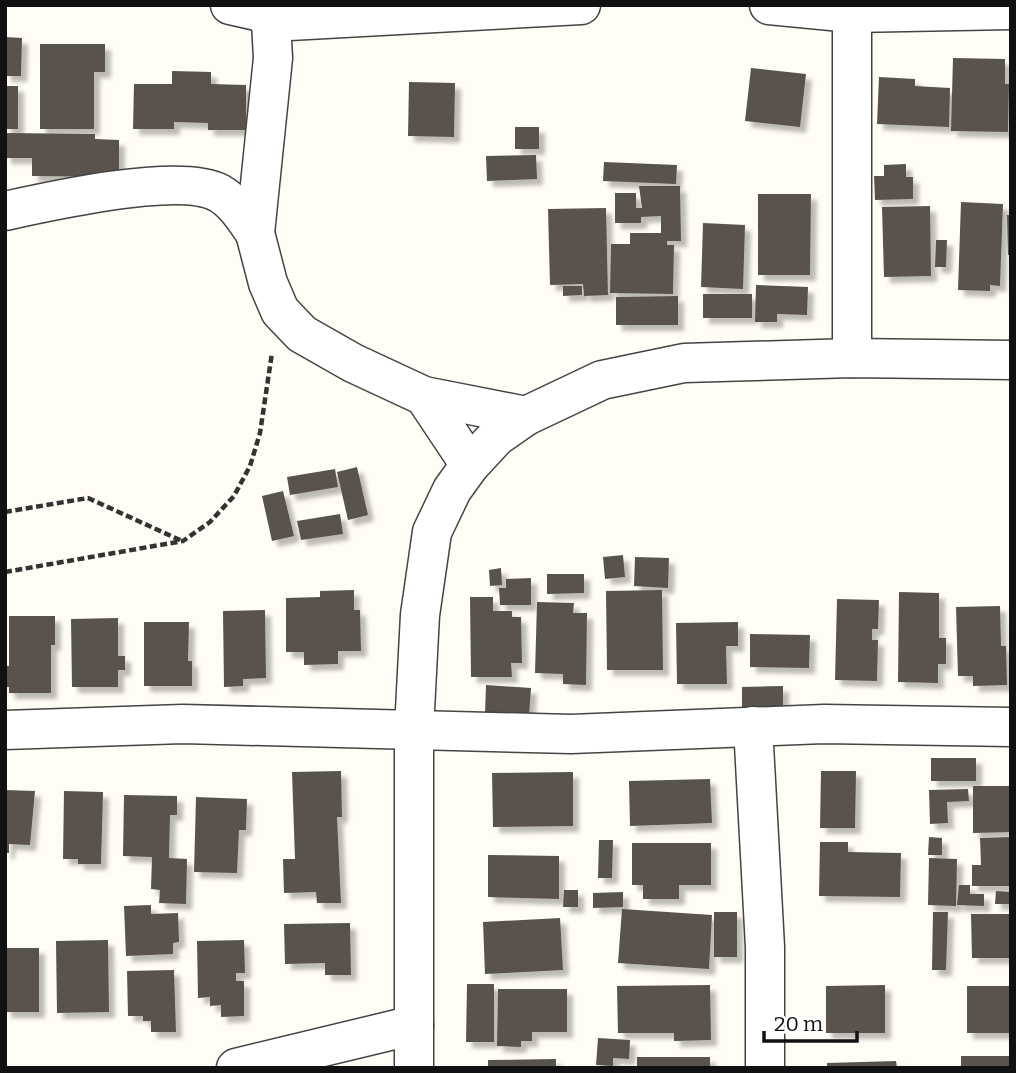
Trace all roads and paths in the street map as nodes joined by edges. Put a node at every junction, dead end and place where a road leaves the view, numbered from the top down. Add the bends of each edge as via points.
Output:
1 (230, 5) edge
2 (581, 5) edge
3 (769, 5) edge
4 (991, 9) edge
5 (852, 13) junction
6 (271, 22) junction
7 (5, 211) edge
8 (255, 233) junction
9 (280, 311) junction
10 (852, 358) junction
11 (1011, 360) edge
12 (424, 396) junction
13 (526, 416) junction
14 (470, 465) junction
15 (5, 512) edge
16 (183, 541) junction
17 (5, 572) edge
18 (753, 726) junction
19 (1011, 727) edge
20 (414, 729) junction
21 (5, 730) edge
22 (414, 1025) junction
23 (236, 1068) edge
24 (414, 1068) edge
25 (765, 1068) edge

1 - 6 street via 261,12
2 - 6 street
3 - 5 street
4 - 5 street
5 - 10 street
6 - 8 street via 274,58
7 - 8 street via 67,197 195,187 218,193 238,208
8 - 9 street
9 - 12 street via 302,334
9 - 16 path via 260,433 250,466 234,496 210,522
10 - 11 street
10 - 13 street via 684,363 602,380
12 - 13 street
12 - 14 street
13 - 14 street via 496,437
14 - 20 street via 432,532 420,615
15 - 16 path via 89,499
16 - 17 path
18 - 19 street
18 - 20 street via 571,734
18 - 25 street via 765,947
20 - 21 street via 183,724
20 - 22 street
22 - 23 street
22 - 24 street

